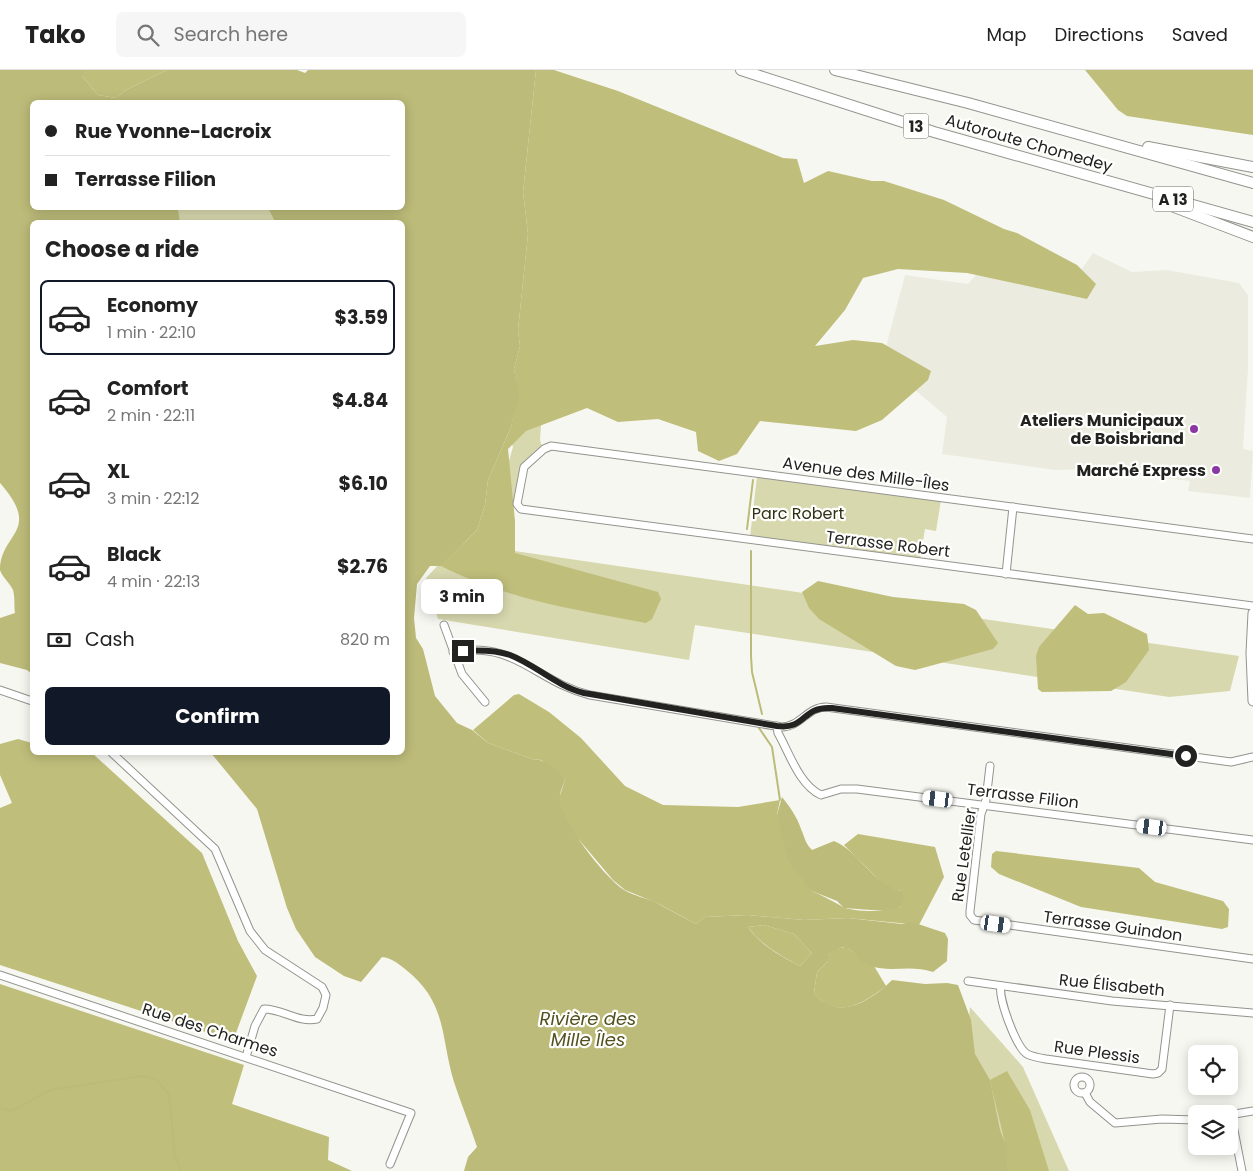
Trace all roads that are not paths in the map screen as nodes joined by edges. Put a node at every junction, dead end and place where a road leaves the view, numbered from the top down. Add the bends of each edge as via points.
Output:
1 (742, 70) edge
2 (835, 70) edge
3 (1095, 139) junction
4 (1253, 167) edge
5 (1092, 177) junction
6 (1253, 183) edge
7 (1253, 222) edge
8 (1253, 237) edge
9 (1013, 507) junction
10 (519, 508) joint
11 (1253, 539) edge
12 (1006, 574) junction
13 (1253, 606) edge
14 (1253, 613) edge
15 (444, 625) dead end
16 (453, 652) junction
17 (0, 690) edge
18 (30, 700) edge
19 (1253, 701) edge
20 (485, 702) dead end
21 (777, 726) junction
22 (114, 755) edge
23 (1253, 757) edge
24 (990, 766) dead end
25 (985, 805) junction
26 (1253, 840) edge
27 (972, 918) joint
28 (1253, 959) edge
29 (0, 975) edge
30 (968, 981) dead end
31 (1001, 986) junction
32 (1170, 1005) junction
33 (1253, 1013) edge
34 (246, 1057) junction
35 (1085, 1093) dead end
36 (1253, 1111) edge
37 (1238, 1114) edge
38 (1188, 1120) edge
39 (1238, 1152) edge
40 (390, 1164) dead end
41 (1242, 1171) edge

1 - 5 highway, Autoroute Chomedey / 13 via 934,132
2 - 3 highway, Autoroute Chomedey / 13
3 - 4 highway
3 - 6 highway, Autoroute Chomedey / 13
5 - 7 highway, Autoroute Chomedey / A 13
5 - 8 highway
9 - 10 street, Avenue des Mille-Îles via 552,446 524,467 518,493
9 - 11 street, Avenue des Mille-Îles
9 - 12 street
10 - 12 street, Terrasse Robert
12 - 13 street, Terrasse Robert
14 - 19 main road
15 - 16 street
16 - 20 street via 462,674
16 - 21 street via 478,650 506,654 561,685 590,695
17 - 18 street
21 - 23 street via 796,724 811,711 823,707 1230,762
21 - 25 street, Terrasse Filion via 798,770 820,795 841,789 857,789
22 - 34 street via 215,849 250,931 265,950 310,977 326,995 317,1019 307,1021 264,1009
24 - 25 street, Rue Letellier
25 - 26 street, Terrasse Filion
25 - 27 street, Rue Letellier via 981,814
27 - 28 street, Terrasse Guindon via 979,922
29 - 34 street, Rue des Charmes
30 - 31 street, Rue Élisabeth
31 - 32 street, Rue Élisabeth via 1112,1001
31 - 32 street, Rue Plessis via 1001,996 1014,1032 1022,1048 1031,1056 1153,1074 1160,1072 1162,1065
32 - 33 street, Rue Élisabeth
34 - 40 street, Rue des Charmes via 411,1113
35 - 38 street via 1090,1102 1115,1123
36 - 37 street
39 - 41 street

